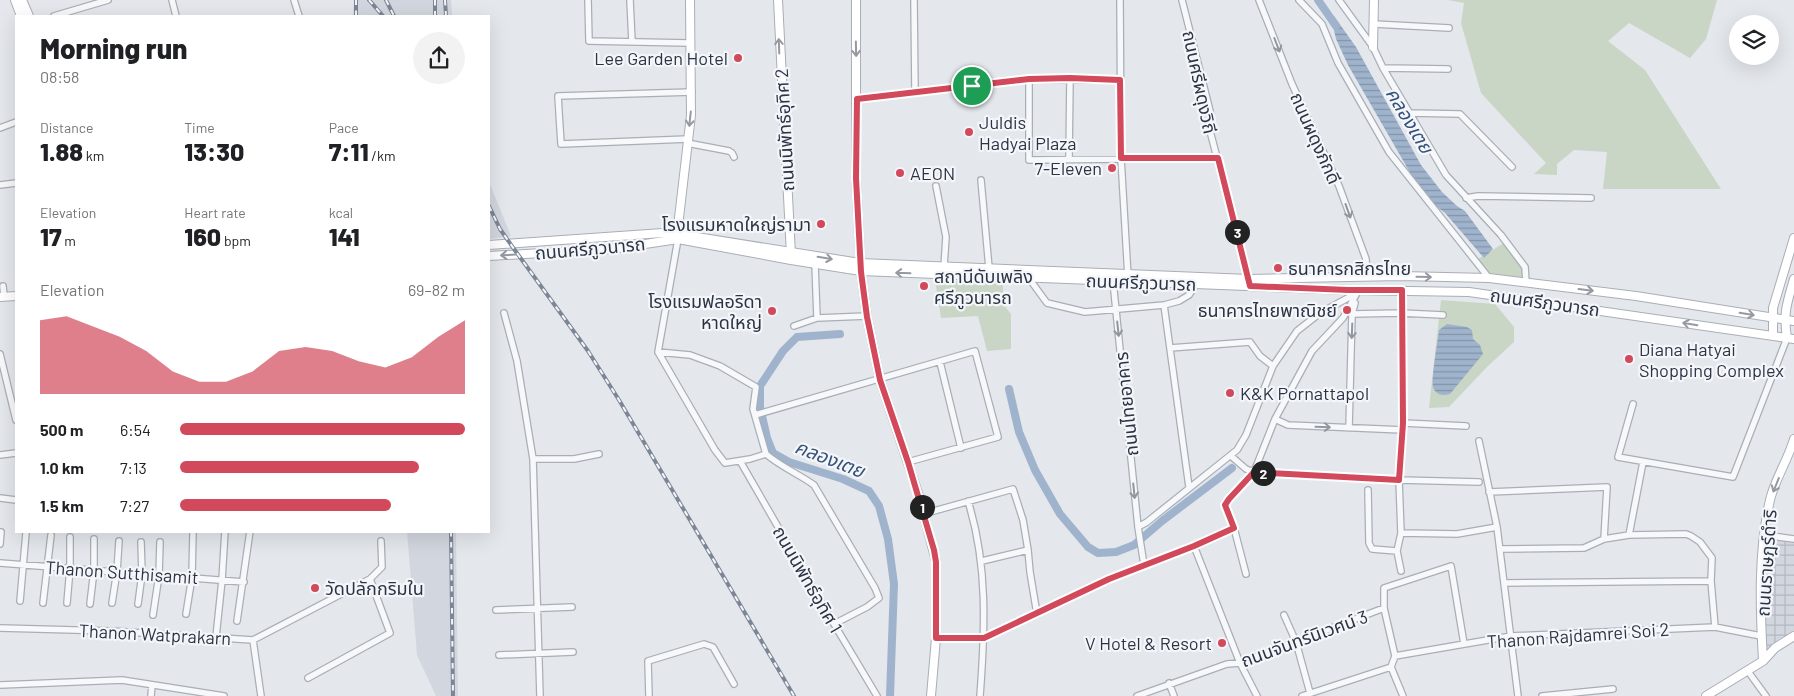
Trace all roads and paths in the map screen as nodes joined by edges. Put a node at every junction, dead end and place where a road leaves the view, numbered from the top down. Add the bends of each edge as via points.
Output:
1 (14, 0) edge
2 (22, 0) edge
3 (108, 0) edge
4 (172, 0) edge
5 (294, 0) edge
6 (588, 0) edge
7 (630, 0) edge
8 (690, 0) edge
9 (778, 0) edge
10 (856, 0) edge
11 (914, 0) edge
12 (1120, 0) edge
13 (1182, 0) edge
14 (1259, 0) edge
15 (1299, 0) edge
16 (1339, 0) edge
17 (1374, 0) edge
18 (20, 15) edge
19 (28, 15) edge
20 (57, 15) edge
21 (176, 15) edge
22 (299, 15) edge
23 (1374, 24) junction
24 (1449, 28) dead end
25 (632, 42) junction
26 (689, 43) junction
27 (1373, 47) junction
28 (1383, 68) junction
29 (1448, 69) dead end
30 (1070, 78) junction
31 (1029, 79) junction
32 (1120, 80) junction
33 (692, 92) junction
34 (915, 92) junction
35 (857, 99) junction
36 (1410, 113) junction
37 (15, 122) edge
38 (0, 128) edge
39 (688, 141) junction
40 (734, 158) dead end
41 (1069, 158) junction
42 (1121, 158) junction
43 (1218, 158) junction
44 (1512, 168) dead end
45 (981, 180) dead end
46 (15, 183) edge
47 (0, 185) edge
48 (936, 186) dead end
49 (1466, 198) junction
50 (1591, 198) dead end
51 (677, 236) junction
52 (1794, 238) edge
53 (490, 245) edge
54 (490, 256) edge
55 (791, 256) junction
56 (815, 264) junction
57 (860, 267) junction
58 (944, 267) junction
59 (989, 268) junction
60 (1401, 276) junction
61 (1028, 277) junction
62 (1368, 277) junction
63 (1489, 278) junction
64 (1128, 279) junction
65 (1794, 280) edge
66 (1114, 281) junction
67 (1526, 282) junction
68 (1249, 283) junction
69 (1196, 284) junction
70 (3, 286) dead end
71 (1348, 290) junction
72 (1402, 290) junction
73 (1357, 293) junction
74 (15, 296) edge
75 (2, 297) edge
76 (1164, 305) junction
77 (1116, 309) junction
78 (504, 313) dead end
79 (1401, 313) junction
80 (1352, 314) junction
81 (1444, 315) dead end
82 (867, 317) junction
83 (817, 318) junction
84 (1773, 318) junction
85 (1784, 320) junction
86 (1794, 321) edge
87 (794, 326) dead end
88 (1773, 336) junction
89 (1791, 339) edge
90 (1170, 348) junction
91 (658, 352) junction
92 (0, 354) edge
93 (940, 362) junction
94 (1273, 366) junction
95 (880, 380) junction
96 (1633, 404) dead end
97 (756, 414) junction
98 (15, 416) edge
99 (1276, 419) junction
100 (1403, 426) junction
101 (1466, 426) dead end
102 (1349, 428) junction
103 (1479, 441) dead end
104 (1794, 443) edge
105 (961, 448) junction
106 (15, 453) edge
107 (600, 454) dead end
108 (766, 454) junction
109 (0, 455) edge
110 (1233, 458) junction
111 (532, 459) junction
112 (740, 461) junction
113 (908, 462) junction
114 (1642, 462) junction
115 (1254, 472) junction
116 (1399, 480) junction
117 (1478, 482) dead end
118 (1189, 487) junction
119 (1368, 490) dead end
120 (1489, 492) junction
121 (0, 498) edge
122 (15, 500) edge
123 (968, 501) junction
124 (923, 514) junction
125 (1497, 526) junction
126 (1234, 528) junction
127 (1138, 529) junction
128 (1, 532) edge
129 (26, 533) dead end
130 (194, 533) edge
131 (225, 533) edge
132 (250, 533) edge
133 (1401, 533) junction
134 (51, 535) dead end
135 (1629, 535) junction
136 (1764, 535) junction
137 (70, 537) dead end
138 (94, 539) dead end
139 (1604, 539) junction
140 (1794, 539) edge
141 (119, 541) dead end
142 (381, 541) dead end
143 (141, 542) dead end
144 (160, 542) dead end
145 (0, 544) edge
146 (1194, 546) junction
147 (1500, 549) junction
148 (1028, 550) junction
149 (1397, 551) junction
150 (982, 561) junction
151 (0, 563) edge
152 (22, 564) junction
153 (1144, 565) junction
154 (48, 567) junction
155 (70, 568) junction
156 (94, 570) junction
157 (117, 571) junction
158 (1401, 571) dead end
159 (142, 574) junction
160 (1246, 574) dead end
161 (158, 575) junction
162 (192, 577) junction
163 (222, 580) junction
164 (370, 580) junction
165 (1712, 580) junction
166 (244, 582) junction
167 (1504, 583) junction
168 (20, 601) dead end
169 (43, 603) dead end
170 (112, 603) dead end
171 (67, 604) dead end
172 (90, 604) dead end
173 (138, 604) dead end
174 (536, 607) junction
175 (572, 607) dead end
176 (1384, 608) junction
177 (496, 610) dead end
178 (186, 614) dead end
179 (1037, 614) junction
180 (153, 615) dead end
181 (1284, 615) dead end
182 (237, 621) dead end
183 (834, 624) junction
184 (1715, 627) junction
185 (0, 628) edge
186 (1511, 636) junction
187 (1761, 636) junction
188 (1794, 636) edge
189 (216, 637) junction
190 (936, 638) junction
191 (984, 638) junction
192 (253, 640) junction
193 (1296, 642) junction
194 (1464, 644) junction
195 (573, 652) dead end
196 (538, 654) junction
197 (499, 655) dead end
198 (1395, 656) junction
199 (1762, 660) junction
200 (1240, 663) junction
201 (1392, 667) junction
202 (1747, 670) junction
203 (308, 678) dead end
204 (1169, 683) junction
205 (734, 684) dead end
206 (0, 685) edge
207 (152, 685) junction
208 (1613, 689) dead end
209 (1310, 693) junction
210 (151, 696) edge
211 (224, 696) edge
212 (261, 696) edge
213 (540, 696) edge
214 (649, 696) edge
215 (877, 696) edge
216 (932, 696) edge
217 (980, 696) edge
218 (1137, 696) edge
219 (1174, 696) edge
220 (1257, 696) edge
221 (1302, 696) edge
222 (1403, 696) edge
223 (1518, 696) edge
224 (1542, 696) edge
225 (1706, 696) edge
226 (1766, 696) edge

1 - 18 main road
2 - 19 main road
3 - 20 street
4 - 21 street
5 - 22 street
6 - 25 street via 588,41
7 - 25 street
8 - 26 main road
55 -> 9 main road, ถนนนิพัทธ์อุทิศ 2
10 -> 35 main road
11 - 34 street
12 - 32 street
13 - 43 street, ถนนศรีผดุงวิถี via 1211,115 1210,131
14 -> 62 street, ถนนผดุงภักดี via 1292,84 1339,186 1366,259
15 - 63 street via 1322,24 1338,63 1388,152
16 - 27 street
17 - 23 main road
23 - 24 street
23 - 27 main road
25 - 26 street
26 - 33 main road
27 - 28 street
28 - 29 street
28 - 36 street
30 - 31 street
30 - 32 street
30 - 41 street
31 - 34 street
31 - 41 street via 1029,160
32 - 42 street
33 -> 39 main road
33 - 39 street via 558,96 560,144
34 - 35 street
35 - 57 main road
36 - 44 street via 1460,114
36 - 49 street via 1446,175
37 - 38 street
39 - 40 street via 729,151
39 - 51 main road
41 - 42 street
42 - 43 street
42 - 64 street
43 - 68 street, ถนนศรีผดุงวิถี
45 - 59 street
46 - 47 street
48 - 58 street via 946,236
49 - 50 street
49 - 67 street via 1501,235 1525,267
51 - 53 main road, ถนนศรีภูวนารถ
51 -> 54 main road, ถนนศรีภูวนารถ via 612,249
51 - 55 main road, ถนนศรีภูวนารถ
51 - 91 street
52 - 84 main road via 1773,308
55 - 56 main road, ถนนศรีภูวนารถ
55 -> 57 main road, ถนนศรีภูวนารถ
56 - 57 main road, ถนนศรีภูวนารถ
56 - 83 street
57 - 58 main road, ถนนศรีภูวนารถ
61 -> 57 main road, ถนนศรีภูวนารถ
57 - 82 main road
58 - 59 main road, ถนนศรีภูวนารถ
59 - 64 main road, ถนนศรีภูวนารถ
60 - 62 main road, ถนนศรีภูวนารถ
60 -> 63 main road, ถนนศรีภูวนารถ
60 - 72 main road
61 - 66 main road, ถนนศรีภูวนารถ
61 - 77 street via 1047,303 1085,312
62 - 68 main road, ถนนศรีภูวนารถ
63 - 67 main road, ถนนศรีภูวนารถ
64 - 66 main road, ถนนศรีภูวนารถ
64 - 68 main road, ถนนศรีภูวนารถ
64 - 69 main road, ถนนศรีภูวนารถ
65 - 85 main road
66 - 77 street, ถนนไทยอาคาร
67 -> 84 main road, ถนนศรีภูวนารถ
68 - 69 main road, ถนนศรีภูวนารถ
68 - 71 main road, ถนนศรีภูวนารถ
69 - 76 street via 1189,295
70 - 75 street
71 - 72 main road, ถนนศรีภูวนารถ
71 - 73 street
72 - 79 street
88 -> 72 main road, ถนนศรีภูวนารถ via 1468,292
73 - 80 street
73 - 94 street via 1320,313 1297,331
73 - 99 street via 1344,318 1312,351
74 - 75 main road
76 - 77 street
76 - 90 street
77 -> 127 street, ถนนไทยอาคาร
78 - 111 street via 517,361
79 - 80 street
79 - 81 street
79 - 100 street
80 -> 102 street
82 - 83 street
82 - 95 main road
83 - 87 street
84 - 85 main road, ถนนศรีภูวนารถ
84 - 88 main road
85 - 86 main road, ถนนศรีภูวนารถ
85 - 89 main road
88 - 89 main road, ถนนศรีภูวนารถ
89 - 114 street via 1733,476
90 - 94 street via 1250,342
90 - 118 street
91 - 97 street via 690,355 720,366 756,387
91 - 112 street via 715,450 725,463
92 - 98 street
93 - 95 street
93 - 105 street
93 - 105 street via 975,351 998,438
94 - 110 street via 1246,435
95 - 97 street
95 - 113 main road
96 - 114 street via 1618,457
97 - 108 street
99 -> 102 street via 1288,425
99 - 115 street
100 - 101 street
100 - 102 street
100 - 116 street
103 - 120 street
104 -> 136 main road, ถนนราษฎร์ดำริ via 1770,498
105 - 113 street
106 - 109 street
107 - 111 street via 574,459
108 - 112 street
108 - 183 street via 814,485 875,588 879,598
110 - 115 street
110 - 118 street
111 - 174 street
112 - 183 street, ถนนนิพัทธ์อุทิศ 1
113 - 124 main road
114 - 135 street
115 - 116 street
115 - 126 street via 1225,505
116 - 117 street
116 - 133 street
118 - 127 street
119 - 149 street via 1369,544 1372,549
120 - 125 street
120 - 139 street via 1607,487
121 - 122 street
123 - 124 street
123 - 148 street via 1013,488
123 - 150 street
124 - 190 main road via 936,562
125 - 133 street via 1457,534
125 - 147 street
126 - 146 street
126 - 160 street
127 - 153 street, ถนนไทยอาคาร
128 - 145 street
129 - 152 street
130 - 162 street
131 - 163 street
132 - 166 street
133 - 149 street
134 - 154 street
135 - 139 street
135 - 165 street via 1692,536 1712,558
136 - 140 street
136 - 187 main road, ถนนราษฎร์ดำริ via 1760,584
137 - 155 street
138 - 156 street
139 - 147 street via 1584,548
141 - 157 street
142 - 164 street via 382,567
143 - 159 street
144 - 161 street
146 - 153 street
146 - 200 street
147 - 167 street
148 - 150 street
148 - 179 street
149 - 158 street
150 - 191 street
151 - 152 street, Thanon Sutthisamit
152 - 154 street, Thanon Sutthisamit
152 - 168 street
153 - 179 street
154 - 155 street, Thanon Sutthisamit
154 - 169 street
155 - 156 street, Thanon Sutthisamit
155 - 171 street
156 - 157 street, Thanon Sutthisamit
156 - 172 street
157 - 159 street, Thanon Sutthisamit
157 - 170 street
159 - 161 street, Thanon Sutthisamit
159 - 173 street
161 - 162 street, Thanon Sutthisamit
161 - 180 street
162 - 163 street, Thanon Sutthisamit
162 - 178 street
163 - 166 street, Thanon Sutthisamit
163 - 189 street
164 - 192 street
164 - 203 street via 390,633
165 - 167 street
165 - 184 street
166 - 182 street
167 - 186 street
174 - 175 street
174 - 177 street
174 - 196 street
176 - 193 street, ถนนจันทร์นิเวศน์ 3
176 - 194 street via 1384,588 1451,566
176 - 198 street, ถนนจันทร์นิเวศน์ 3
179 - 191 street
181 - 193 street
183 - 215 street, ถนนนิพัทธ์อุทิศ 1
184 - 186 street, Thanon Rajdamrei Soi 2
184 - 187 street, Thanon Rajdamrei Soi 2
185 - 189 street, Thanon Watprakarn
186 - 194 street, Thanon Rajdamrei Soi 2
186 - 223 street
187 - 199 main road, ถนนราษฎร์ดำริ
188 - 199 main road
189 - 192 street, Thanon Watprakarn
190 - 191 street
190 - 216 main road
191 - 217 street
192 - 212 street, Thanon Watprakarn
193 - 200 street, ถนนจันทร์นิเวศน์ 3
193 - 209 street
194 - 198 street, Thanon Rajdamrei Soi 2
195 - 196 street
196 - 197 street
196 - 213 street
198 - 201 street, ถนนจันทร์นิเวศน์ 3
199 - 202 main road
200 - 204 street, ถนนจันทร์นิเวศน์ 3 via 1227,664
200 - 220 street
201 - 209 street
201 - 222 street
202 - 225 main road
202 - 226 street
204 - 218 street, ถนนจันทร์นิเวศน์ 3
204 - 219 street
205 - 214 street via 713,647 704,644 648,661
206 - 207 street via 122,680
207 - 210 street
207 - 211 street
208 - 224 street
209 - 221 street

